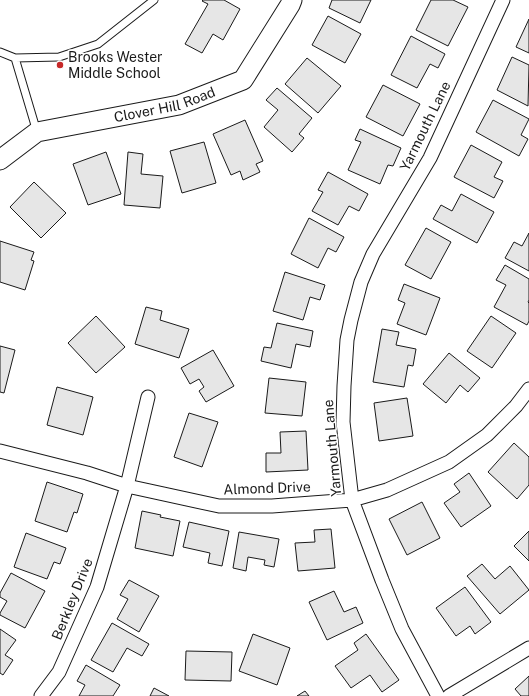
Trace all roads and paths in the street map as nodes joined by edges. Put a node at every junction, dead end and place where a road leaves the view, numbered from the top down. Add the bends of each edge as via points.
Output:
1 (154, 0) edge
2 (292, 0) edge
3 (503, 0) edge
4 (0, 52) edge
5 (15, 58) junction
6 (37, 132) junction
7 (0, 160) edge
8 (529, 389) edge
9 (148, 397) dead end
10 (0, 451) edge
11 (127, 486) junction
12 (352, 500) junction
13 (529, 648) edge
14 (41, 696) edge
15 (438, 696) edge
16 (448, 696) edge

1 - 5 lane via 98,44 59,58
2 - 6 street, Clover Hill Road via 243,80 179,105
3 - 12 street, Yarmouth Lane via 430,158 373,254 360,282 350,320 344,386 343,422
4 - 5 lane
5 - 6 lane
6 - 7 street, Clover Hill Road
8 - 12 street, Almond Drive via 487,435 449,462 387,490
9 - 11 street, Berkley Drive
10 - 11 street, Almond Drive
11 - 12 street, Almond Drive via 218,506 272,506
11 - 14 street, Berkley Drive via 97,587 59,672
12 - 15 street, Yarmouth Lane via 402,629
13 - 16 street

